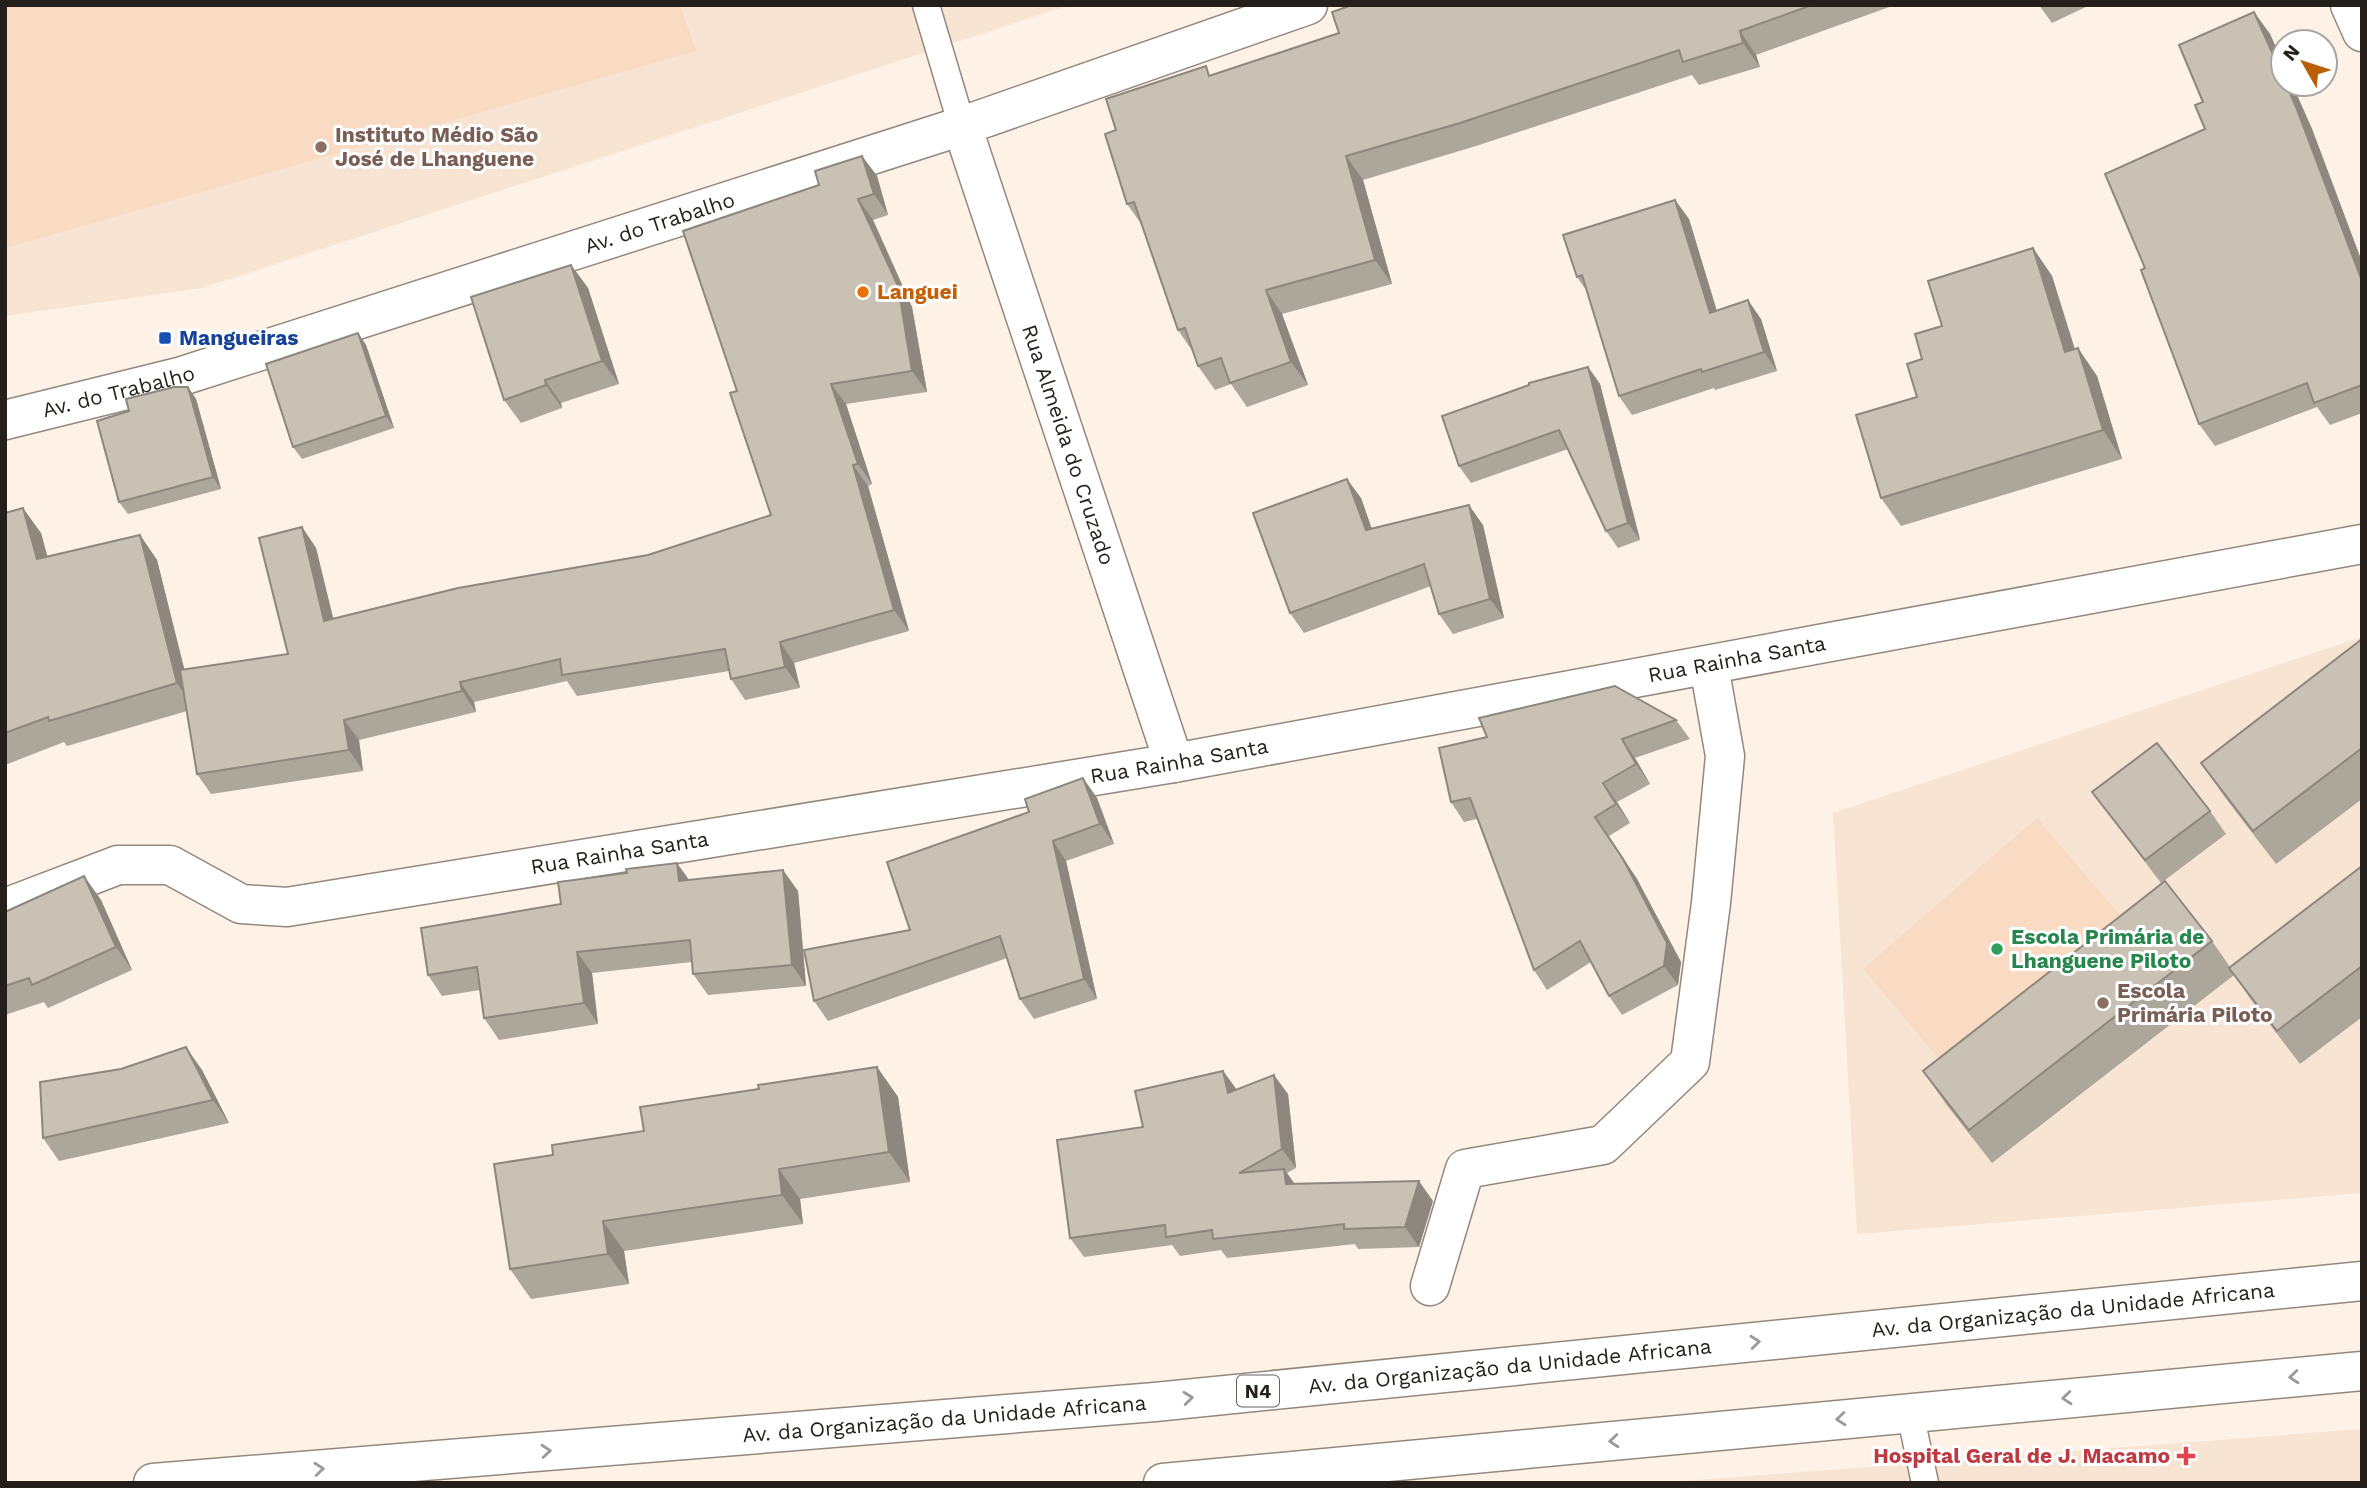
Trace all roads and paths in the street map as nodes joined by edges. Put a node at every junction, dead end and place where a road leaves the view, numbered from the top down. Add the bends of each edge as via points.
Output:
1 (926, 5) edge
2 (1308, 5) edge
3 (2350, 5) edge
4 (2362, 32) edge
5 (962, 126) junction
6 (5, 420) edge
7 (2362, 544) edge
8 (1709, 666) junction
9 (1174, 764) junction
10 (5, 908) edge
11 (2362, 1281) edge
12 (1430, 1286) dead end
13 (2362, 1371) edge
14 (1910, 1413) junction
15 (1171, 1482) edge
16 (153, 1483) edge
17 (1925, 1483) edge

1 - 5 lane
2 - 5 main road, Av. do Trabalho
3 - 4 main road
5 - 6 main road, Av. do Trabalho via 179,377
5 - 9 main road, Rua Almeida do Cruzado
7 - 8 main road, Rua Rainha Santa
8 - 9 main road, Rua Rainha Santa
8 - 12 main road via 1725,756 1689,1062 1603,1145 1465,1169
9 - 10 main road, Rua Rainha Santa via 287,907 241,904 170,865 118,864
16 -> 11 main road, Av. da Organização da Unidade Africana / N4 via 1156,1402
13 -> 14 main road
14 -> 15 main road
14 - 17 lane

